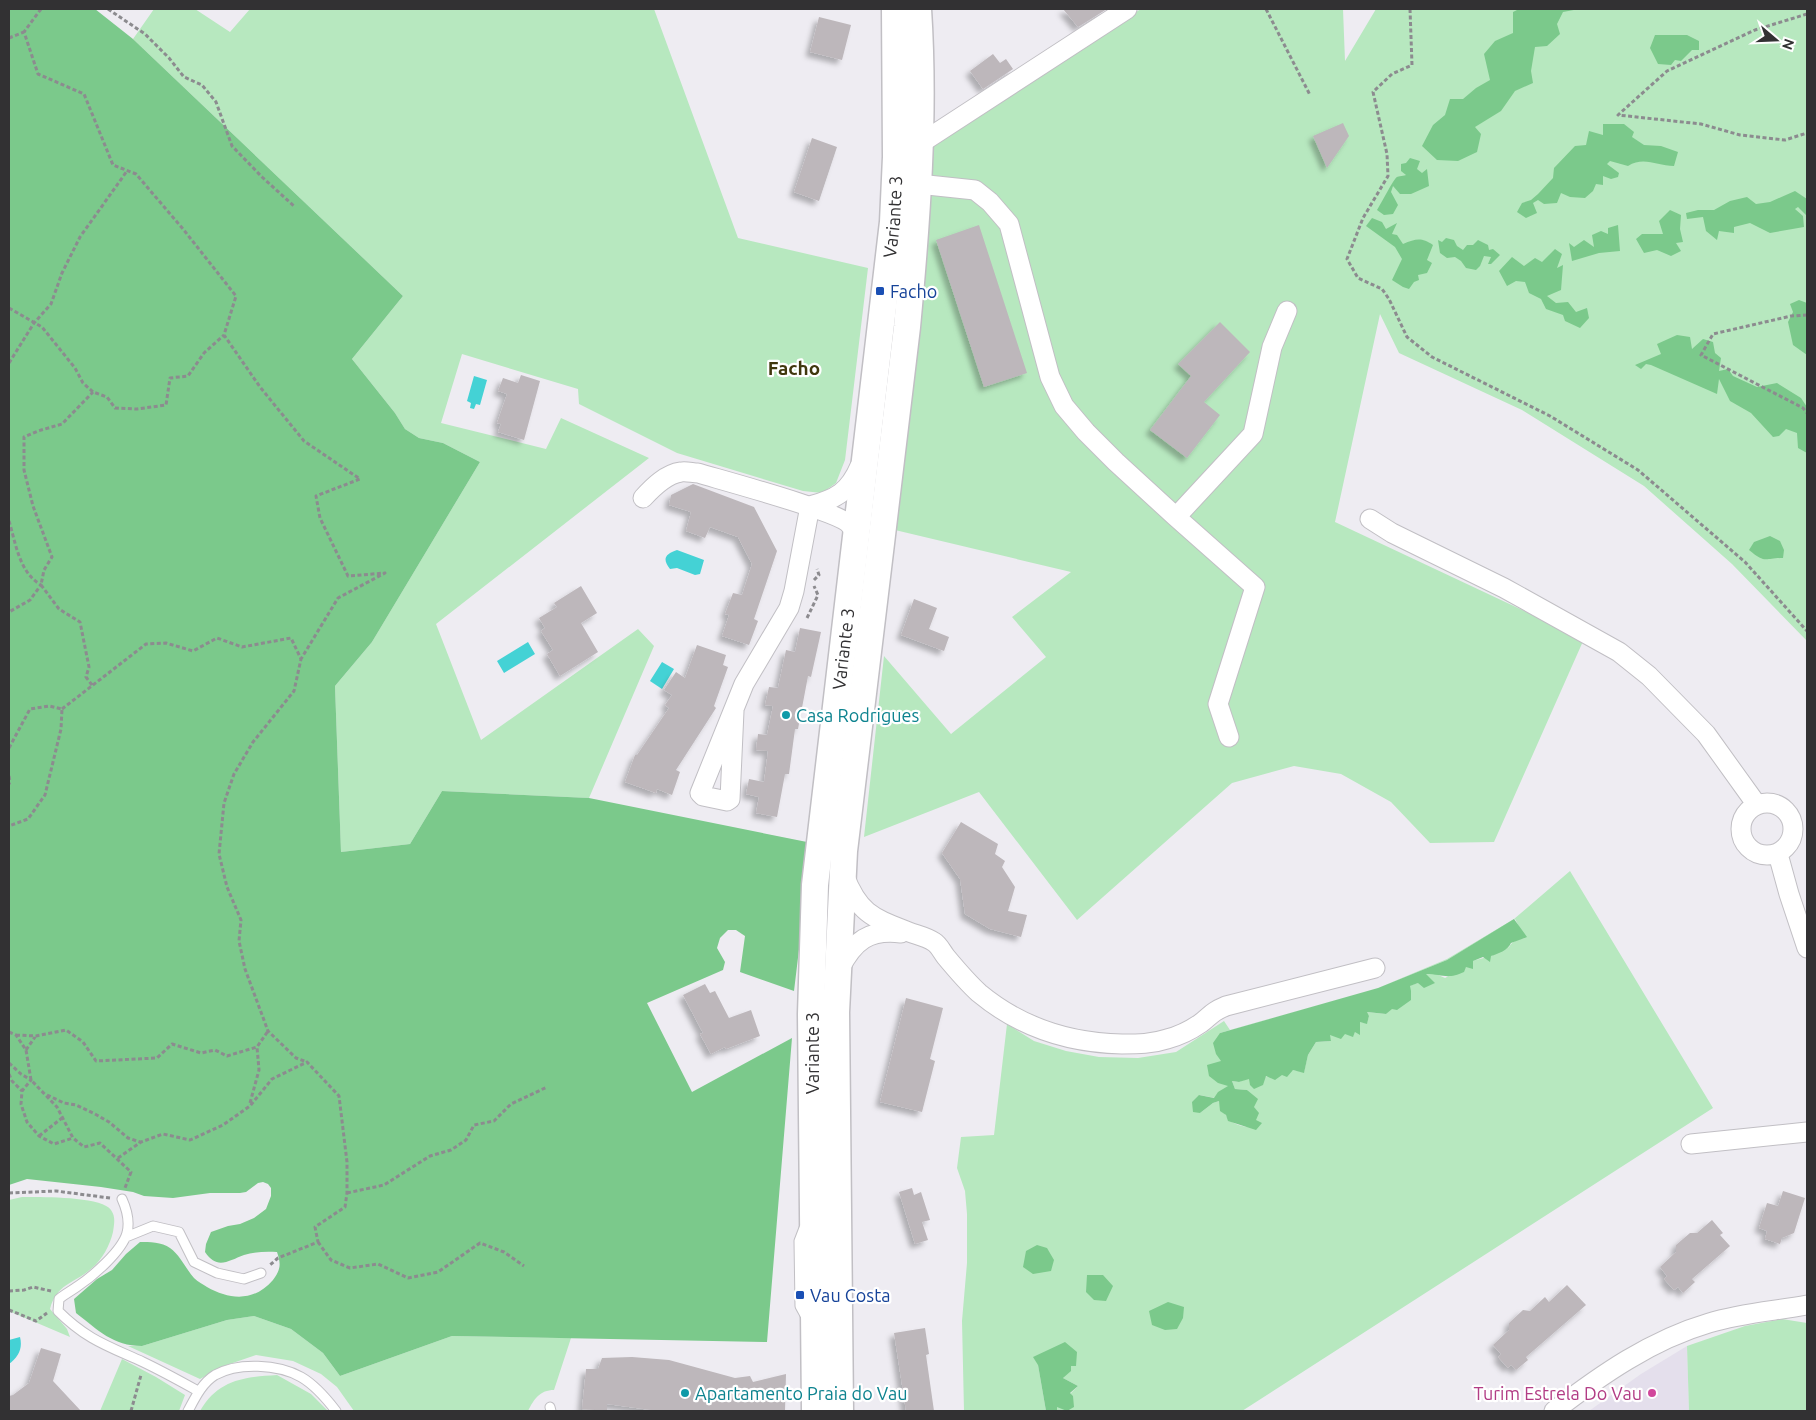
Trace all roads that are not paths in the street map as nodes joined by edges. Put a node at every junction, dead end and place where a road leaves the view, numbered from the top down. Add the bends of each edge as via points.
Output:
1 (895, 9) edge
2 (918, 9) edge
3 (1127, 9) edge
4 (921, 143) junction
5 (918, 184) junction
6 (1287, 311) dead end
7 (866, 453) junction
8 (644, 498) dead end
9 (810, 506) junction
10 (1176, 517) junction
11 (1370, 519) dead end
12 (856, 541) junction
13 (734, 711) dead end
14 (1228, 737) dead end
15 (1756, 805) junction
16 (1778, 854) junction
17 (843, 872) junction
18 (920, 936) junction
19 (1807, 948) edge
20 (1375, 968) dead end
21 (838, 972) junction
22 (1807, 1132) edge
23 (1692, 1144) dead end
24 (122, 1199) road end
25 (126, 1237) junction
26 (261, 1274) road end
27 (1805, 1307) edge
28 (198, 1391) junction
29 (188, 1411) edge
30 (336, 1411) edge
31 (815, 1411) edge
32 (840, 1411) edge
33 (1554, 1411) edge

1 - 7 main road, Variante 3 via 893,222
2 - 4 main road, Variante 3
3 - 4 street
4 - 5 main road, Variante 3
5 - 10 street via 975,190 1009,224 1050,377 1064,406 1116,462
5 - 17 main road, Variante 3 via 908,327
6 - 10 street via 1272,346 1253,434
7 - 9 street via 855,479 846,490 828,502
7 - 12 main road, Variante 3
8 - 9 street via 654,486 681,472
9 - 12 street via 844,519 852,526
9 - 13 street via 789,608 744,684
10 - 14 street via 1255,587 1218,704
11 - 15 street via 1619,652 1650,676 1706,734
12 - 31 main road, Variante 3 via 815,885 811,1014
15 - 16 street via 1742,820 1743,840 1757,854
15 - 16 street via 1778,805 1792,819 1792,840
16 - 19 street
17 - 18 street via 850,892 867,912
17 - 21 main road, Variante 3
18 - 20 street via 935,943 973,987 1003,1011 1028,1025 1097,1044 1148,1044 1168,1039 1201,1022 1212,1011 1226,1006
18 - 21 street via 877,932 855,944
21 - 32 main road, Variante 3
22 - 23 street
24 - 25 lane via 128,1218
25 - 26 lane via 153,1226 179,1232 194,1262 217,1273 244,1279
25 - 28 lane via 100,1269 59,1299 58,1311 80,1332 104,1346 144,1362
27 - 33 street via 1764,1311 1709,1323 1652,1346 1596,1379
28 - 29 lane
28 - 30 lane via 215,1375 242,1366 272,1367 300,1376

